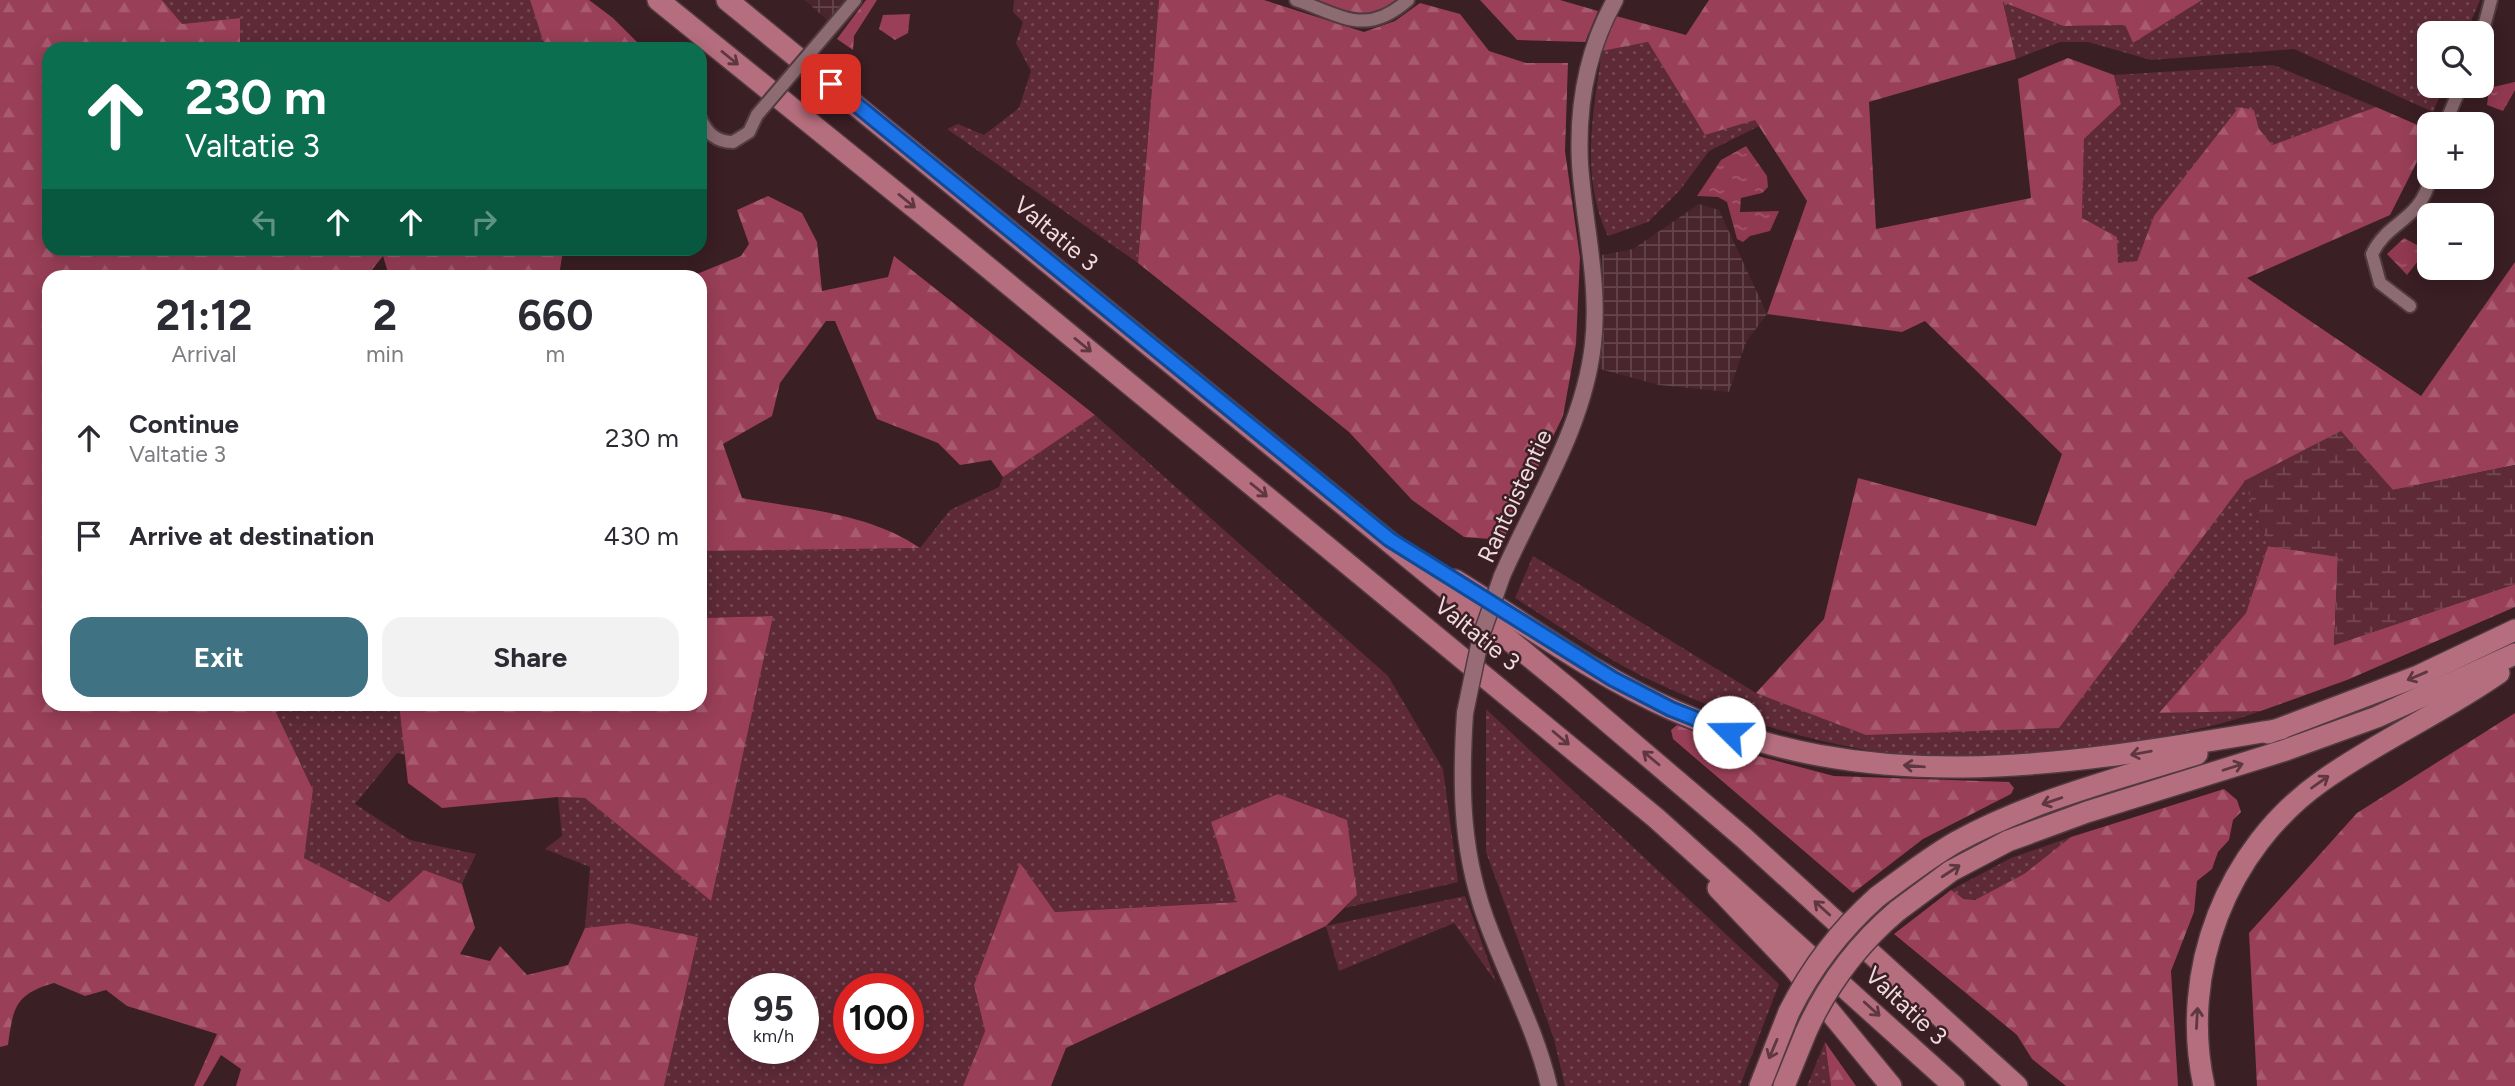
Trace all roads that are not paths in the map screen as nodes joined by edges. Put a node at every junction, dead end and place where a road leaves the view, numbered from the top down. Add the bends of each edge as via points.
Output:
1 (658, 0) edge
2 (727, 0) edge
3 (855, 0) edge
4 (1296, 0) edge
5 (1408, 0) edge
6 (1615, 0) edge
7 (2491, 0) edge
8 (2485, 21) edge
9 (707, 132) edge
10 (2426, 189) edge
11 (2410, 306) dead end
12 (1389, 539) junction
13 (2515, 630) edge
14 (2515, 654) edge
15 (2515, 662) edge
16 (2281, 729) junction
17 (1656, 818) junction
18 (1549, 1086) edge
19 (1760, 1086) edge
20 (1784, 1086) edge
21 (1891, 1086) edge
22 (1954, 1086) edge
23 (2017, 1086) edge
24 (2204, 1086) edge

1 -> 17 highway, Valtatie 3
2 - 12 highway, Valtatie 3
3 - 9 street, bridge via 757,115 749,132 733,142
4 - 5 street via 1362,23 1376,21
6 - 18 street, Rantoistentie, bridge via 1591,50 1581,135 1580,164 1592,246 1593,344 1570,433 1502,576 1480,636 1465,713 1461,793 1465,840 1489,930 1525,1012
7 - 8 street
10 - 11 street via 2417,209 2380,238 2372,254 2380,283
16 -> 12 highway via 2117,757 2005,768 1937,768 1834,758 1729,732 1671,709 1613,679
23 -> 12 highway, Valtatie 3 via 1744,838
13 -> 16 highway via 2418,676
20 -> 14 highway, bridge via 1831,985 1857,950 1896,911 1951,871 2008,841 2087,812 2378,717
24 -> 15 highway via 2196,1023 2204,957 2218,912 2249,855 2285,811 2323,780
16 -> 19 highway, bridge via 2118,779 1995,823 1956,842 1877,897 1812,969 1788,1012
17 - 21 highway via 1793,967
17 -> 22 highway, Valtatie 3

